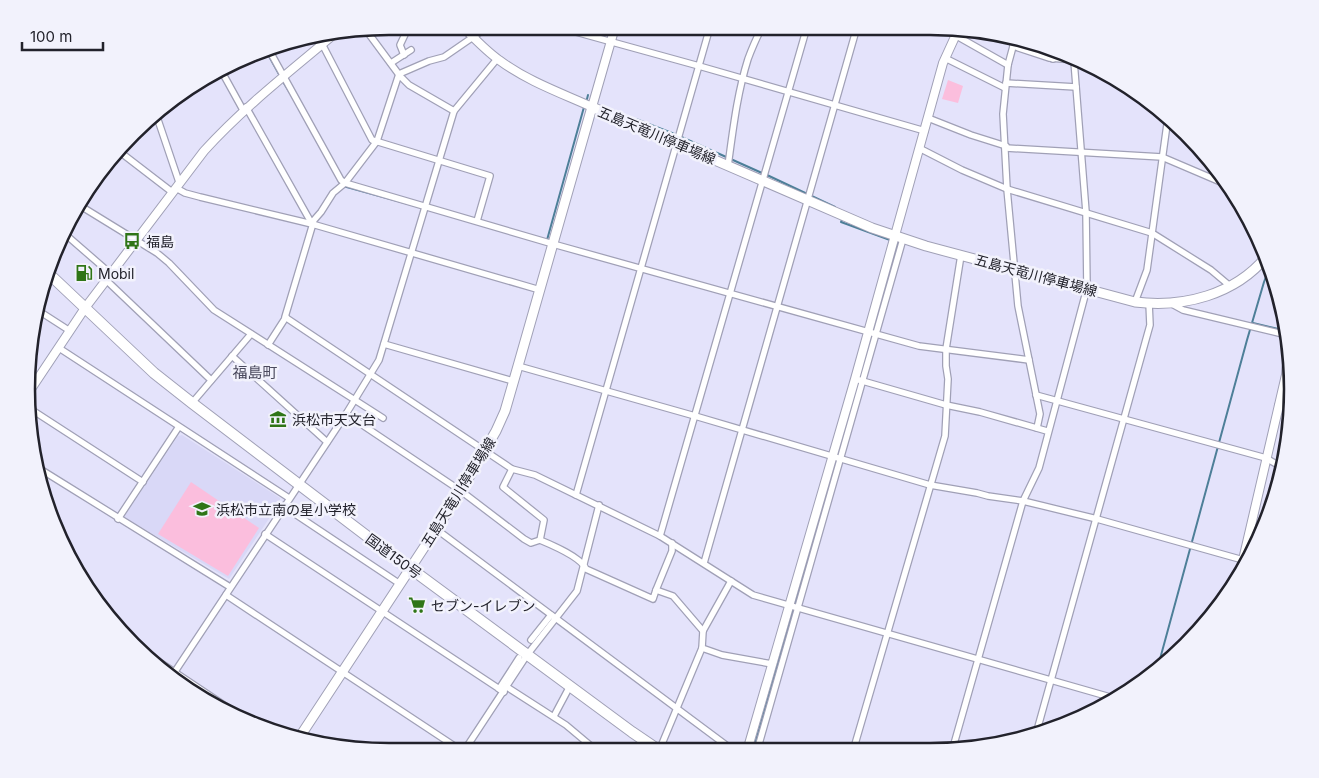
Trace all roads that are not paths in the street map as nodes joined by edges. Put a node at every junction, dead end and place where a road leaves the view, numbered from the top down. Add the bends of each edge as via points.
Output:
1 (405, 35) edge
2 (476, 35) edge
3 (584, 35) edge
4 (612, 35) edge
5 (708, 35) edge
6 (759, 35) edge
7 (805, 35) edge
8 (854, 35) edge
9 (370, 36) edge
10 (955, 36) edge
11 (473, 37) junction
12 (966, 37) edge
13 (321, 41) edge
14 (320, 42) edge
15 (610, 43) junction
16 (1013, 46) joint
17 (411, 50) dead end
18 (272, 55) edge
19 (404, 55) junction
20 (946, 58) junction
21 (1053, 58) edge
22 (497, 59) junction
23 (391, 63) junction
24 (1008, 65) junction
25 (699, 66) junction
26 (1076, 67) edge
27 (399, 74) junction
28 (224, 76) edge
29 (284, 76) junction
30 (742, 79) junction
31 (1005, 85) junction
32 (1076, 87) junction
33 (789, 92) junction
34 (834, 106) junction
35 (592, 107) junction
36 (245, 109) junction
37 (454, 111) junction
38 (928, 118) junction
39 (158, 121) edge
40 (1167, 126) edge
41 (924, 131) junction
42 (377, 141) junction
43 (677, 144) junction
44 (1006, 147) junction
45 (920, 148) junction
46 (1082, 153) junction
47 (124, 155) edge
48 (1162, 157) junction
49 (440, 160) junction
50 (728, 166) junction
51 (1216, 180) edge
52 (763, 181) junction
53 (345, 183) junction
54 (176, 188) junction
55 (1007, 189) junction
56 (807, 201) junction
57 (426, 206) junction
58 (84, 208) edge
59 (1086, 212) junction
60 (477, 221) junction
61 (312, 224) junction
62 (1152, 233) junction
63 (69, 238) edge
64 (899, 238) junction
65 (136, 240) junction
66 (553, 244) junction
67 (412, 253) junction
68 (961, 255) junction
69 (1260, 262) edge
70 (641, 268) junction
71 (1015, 270) junction
72 (108, 277) junction
73 (53, 278) edge
74 (1230, 286) junction
75 (1086, 288) junction
76 (540, 290) junction
77 (730, 293) junction
78 (1135, 302) junction
79 (1149, 303) junction
80 (1171, 303) junction
81 (777, 306) junction
82 (85, 308) junction
83 (43, 314) edge
84 (286, 317) junction
85 (70, 331) junction
86 (871, 333) junction
87 (1279, 333) edge
88 (251, 334) junction
89 (384, 344) junction
90 (268, 345) junction
91 (58, 348) junction
92 (946, 349) junction
93 (232, 356) junction
94 (1029, 360) junction
95 (518, 366) junction
96 (370, 373) junction
97 (211, 380) junction
98 (858, 380) junction
99 (513, 381) junction
100 (35, 382) edge
101 (1284, 383) edge
102 (606, 391) junction
103 (1036, 395) junction
104 (354, 399) junction
105 (1057, 400) junction
106 (192, 403) junction
107 (946, 405) junction
108 (1278, 405) junction
109 (1283, 407) edge
110 (36, 413) edge
111 (346, 414) junction
112 (695, 416) junction
113 (383, 418) dead end
114 (1124, 419) junction
115 (178, 428) junction
116 (1037, 428) junction
117 (742, 430) junction
118 (1047, 431) junction
119 (327, 442) junction
120 (486, 451) junction
121 (836, 457) junction
122 (1266, 458) junction
123 (1276, 464) edge
124 (512, 469) junction
125 (45, 472) edge
126 (142, 482) junction
127 (299, 484) junction
128 (930, 484) junction
129 (461, 491) junction
130 (576, 494) junction
131 (289, 498) junction
132 (1023, 500) junction
133 (599, 505) junction
134 (284, 506) junction
135 (118, 519) junction
136 (1097, 519) junction
137 (436, 529) junction
138 (265, 534) junction
139 (660, 536) junction
140 (540, 540) junction
141 (672, 543) junction
142 (1245, 549) edge
143 (1240, 559) edge
144 (704, 563) junction
145 (584, 565) junction
146 (410, 567) junction
147 (732, 581) junction
148 (400, 584) junction
149 (230, 587) junction
150 (656, 590) junction
151 (226, 595) junction
152 (794, 606) junction
153 (382, 611) junction
154 (554, 617) junction
155 (703, 631) junction
156 (886, 633) junction
157 (531, 640) dead end
158 (702, 648) junction
159 (523, 656) junction
160 (978, 659) junction
161 (772, 664) junction
162 (175, 671) edge
163 (342, 672) junction
164 (1052, 680) junction
165 (570, 686) junction
166 (504, 689) junction
167 (1107, 696) edge
168 (677, 708) junction
169 (554, 716) junction
170 (1038, 726) edge
171 (303, 732) edge
172 (955, 742) edge
173 (451, 743) edge
174 (468, 743) edge
175 (588, 743) edge
176 (649, 743) edge
177 (663, 743) edge
178 (723, 743) edge
179 (749, 743) edge
180 (759, 743) edge
181 (855, 743) edge

1 - 19 street via 400,45
2 - 11 street
3 - 15 street
4 - 15 street
5 - 25 street
6 - 30 street
7 - 33 street
8 - 34 street
9 - 23 street
10 - 20 street
11 - 22 street
11 - 27 street via 444,57
12 - 24 street
13 - 42 street via 372,140
14 - 29 street
15 - 25 street
15 - 35 street
16 - 21 street
16 - 24 street
17 - 19 street
18 - 29 street
19 - 23 street
20 - 31 street
20 - 38 street
22 - 35 street via 520,74
22 - 37 street
23 - 27 street
24 - 31 street
25 - 30 street
25 - 43 street
26 - 32 street
27 - 37 street via 418,91
27 - 42 street
28 - 36 street
29 - 36 street
29 - 53 street
30 - 33 street
30 - 50 street
31 - 32 street
31 - 44 street
32 - 46 street
33 - 34 street
33 - 52 street
34 - 41 street
34 - 56 street
35 - 43 main road, 五島天竜川停車場線
35 - 66 main road, 五島天竜川停車場線
36 - 54 street via 204,151
36 - 61 street
37 - 49 street
38 - 41 street
38 - 44 street
39 - 54 street
40 - 48 street
41 - 45 street
42 - 49 street
42 - 53 street
43 - 50 main road, 五島天竜川停車場線
43 - 70 street
44 - 46 street
44 - 55 street
45 - 55 street
45 - 64 street
46 - 48 street
46 - 59 street
47 - 54 street
48 - 51 street
48 - 62 street
49 - 57 street
49 - 60 street via 490,176
50 - 52 main road, 五島天竜川停車場線
52 - 56 main road, 五島天竜川停車場線
52 - 77 street
53 - 57 street
53 - 61 street via 333,192
54 - 61 street via 200,198
54 - 65 street
55 - 59 street
55 - 71 street
56 - 64 main road, 五島天竜川停車場線
56 - 81 street
57 - 60 street
57 - 67 street
58 - 65 street
59 - 62 street
59 - 75 street
60 - 66 street
61 - 67 street
61 - 84 street
62 - 74 street via 1211,270
62 - 78 street via 1147,270
63 - 72 street
64 - 68 main road, 五島天竜川停車場線
64 - 86 street
65 - 72 street
65 - 88 street via 169,263 214,310
66 - 70 street
66 - 76 main road, 五島天竜川停車場線
67 - 76 street
67 - 89 street
68 - 71 main road, 五島天竜川停車場線
68 - 92 street
69 - 74 main road, 五島天竜川停車場線
70 - 77 street
70 - 102 street
71 - 75 main road, 五島天竜川停車場線
71 - 94 street via 1018,306
72 - 82 street
72 - 97 street
73 - 82 highway, 国道150号
74 - 80 main road, 五島天竜川停車場線 via 1202,297
75 - 78 main road, 五島天竜川停車場線
75 - 105 street
76 - 95 main road, 五島天竜川停車場線
77 - 81 street
77 - 112 street
78 - 79 main road, 五島天竜川停車場線
79 - 80 main road, 五島天竜川停車場線
79 - 114 street via 1150,325
80 - 87 street via 1183,310
81 - 86 street
81 - 117 street
82 - 85 street
82 - 106 highway, 国道150号 via 154,373
83 - 85 street
84 - 90 street
84 - 96 street
85 - 91 street
86 - 92 street via 919,346
86 - 98 street
88 - 90 street
88 - 93 street
89 - 96 street
89 - 99 street
90 - 104 street
91 - 100 street
91 - 115 street
92 - 94 street
92 - 107 street
93 - 97 street
93 - 119 street
94 - 103 street
95 - 99 main road, 五島天竜川停車場線
95 - 102 street
96 - 104 street
96 - 120 street
97 - 106 street
98 - 107 street
98 - 121 street
99 - 120 main road, 五島天竜川停車場線 via 505,411
101 - 108 street
102 - 112 street
102 - 130 street
103 - 105 street
103 - 116 street via 1040,414
104 - 111 street
104 - 113 street
105 - 114 street
105 - 118 street
106 - 127 highway, 国道150号
107 - 116 street
107 - 128 street via 945,436
108 - 109 street
108 - 122 street
110 - 126 street
111 - 119 street
111 - 129 street
112 - 117 street
112 - 139 street
114 - 122 street
114 - 136 street
115 - 126 street
115 - 131 street
116 - 118 street
117 - 121 street
117 - 144 street
118 - 132 street via 1039,468
119 - 127 street
120 - 124 street
120 - 129 main road, 五島天竜川停車場線
121 - 128 street
121 - 152 street
122 - 123 street
122 - 142 street
124 - 130 street via 535,475
124 - 140 street via 503,487 544,520
125 - 135 street
126 - 135 street
127 - 131 street
127 - 146 highway, 国道150号
128 - 132 street
128 - 156 street
129 - 137 main road, 五島天竜川停車場線
129 - 140 street via 531,543
130 - 133 street
131 - 134 street
132 - 136 street
132 - 160 street
133 - 139 street
133 - 145 street
134 - 138 street
134 - 148 street
135 - 149 street
136 - 143 street
136 - 164 street
137 - 146 main road, 五島天竜川停車場線
137 - 154 street
138 - 149 street
138 - 153 street
139 - 141 street
140 - 145 street
141 - 144 street
141 - 150 street via 672,551
144 - 147 street
145 - 150 street via 586,569 653,599
145 - 154 street via 577,591
146 - 148 main road, 五島天竜川停車場線
146 - 159 highway, 国道150号
147 - 152 street via 753,595
147 - 155 street
148 - 153 main road, 五島天竜川停車場線
149 - 151 street
150 - 155 street via 673,596
151 - 162 street
151 - 163 street
152 - 156 street
152 - 161 street
152 - 180 street
153 - 163 main road, 五島天竜川停車場線
153 - 166 street
154 - 157 street
154 - 159 street
154 - 168 street
155 - 158 street
156 - 160 street
156 - 181 street
158 - 161 street
158 - 168 street
159 - 165 highway, 国道150号
159 - 166 street
160 - 164 street
160 - 172 street
161 - 179 street
163 - 171 main road, 五島天竜川停車場線
163 - 173 street
164 - 167 street
164 - 170 street
165 - 169 street
165 - 176 highway, 国道150号
166 - 169 street
166 - 174 street
168 - 177 street
168 - 178 street
169 - 175 street

